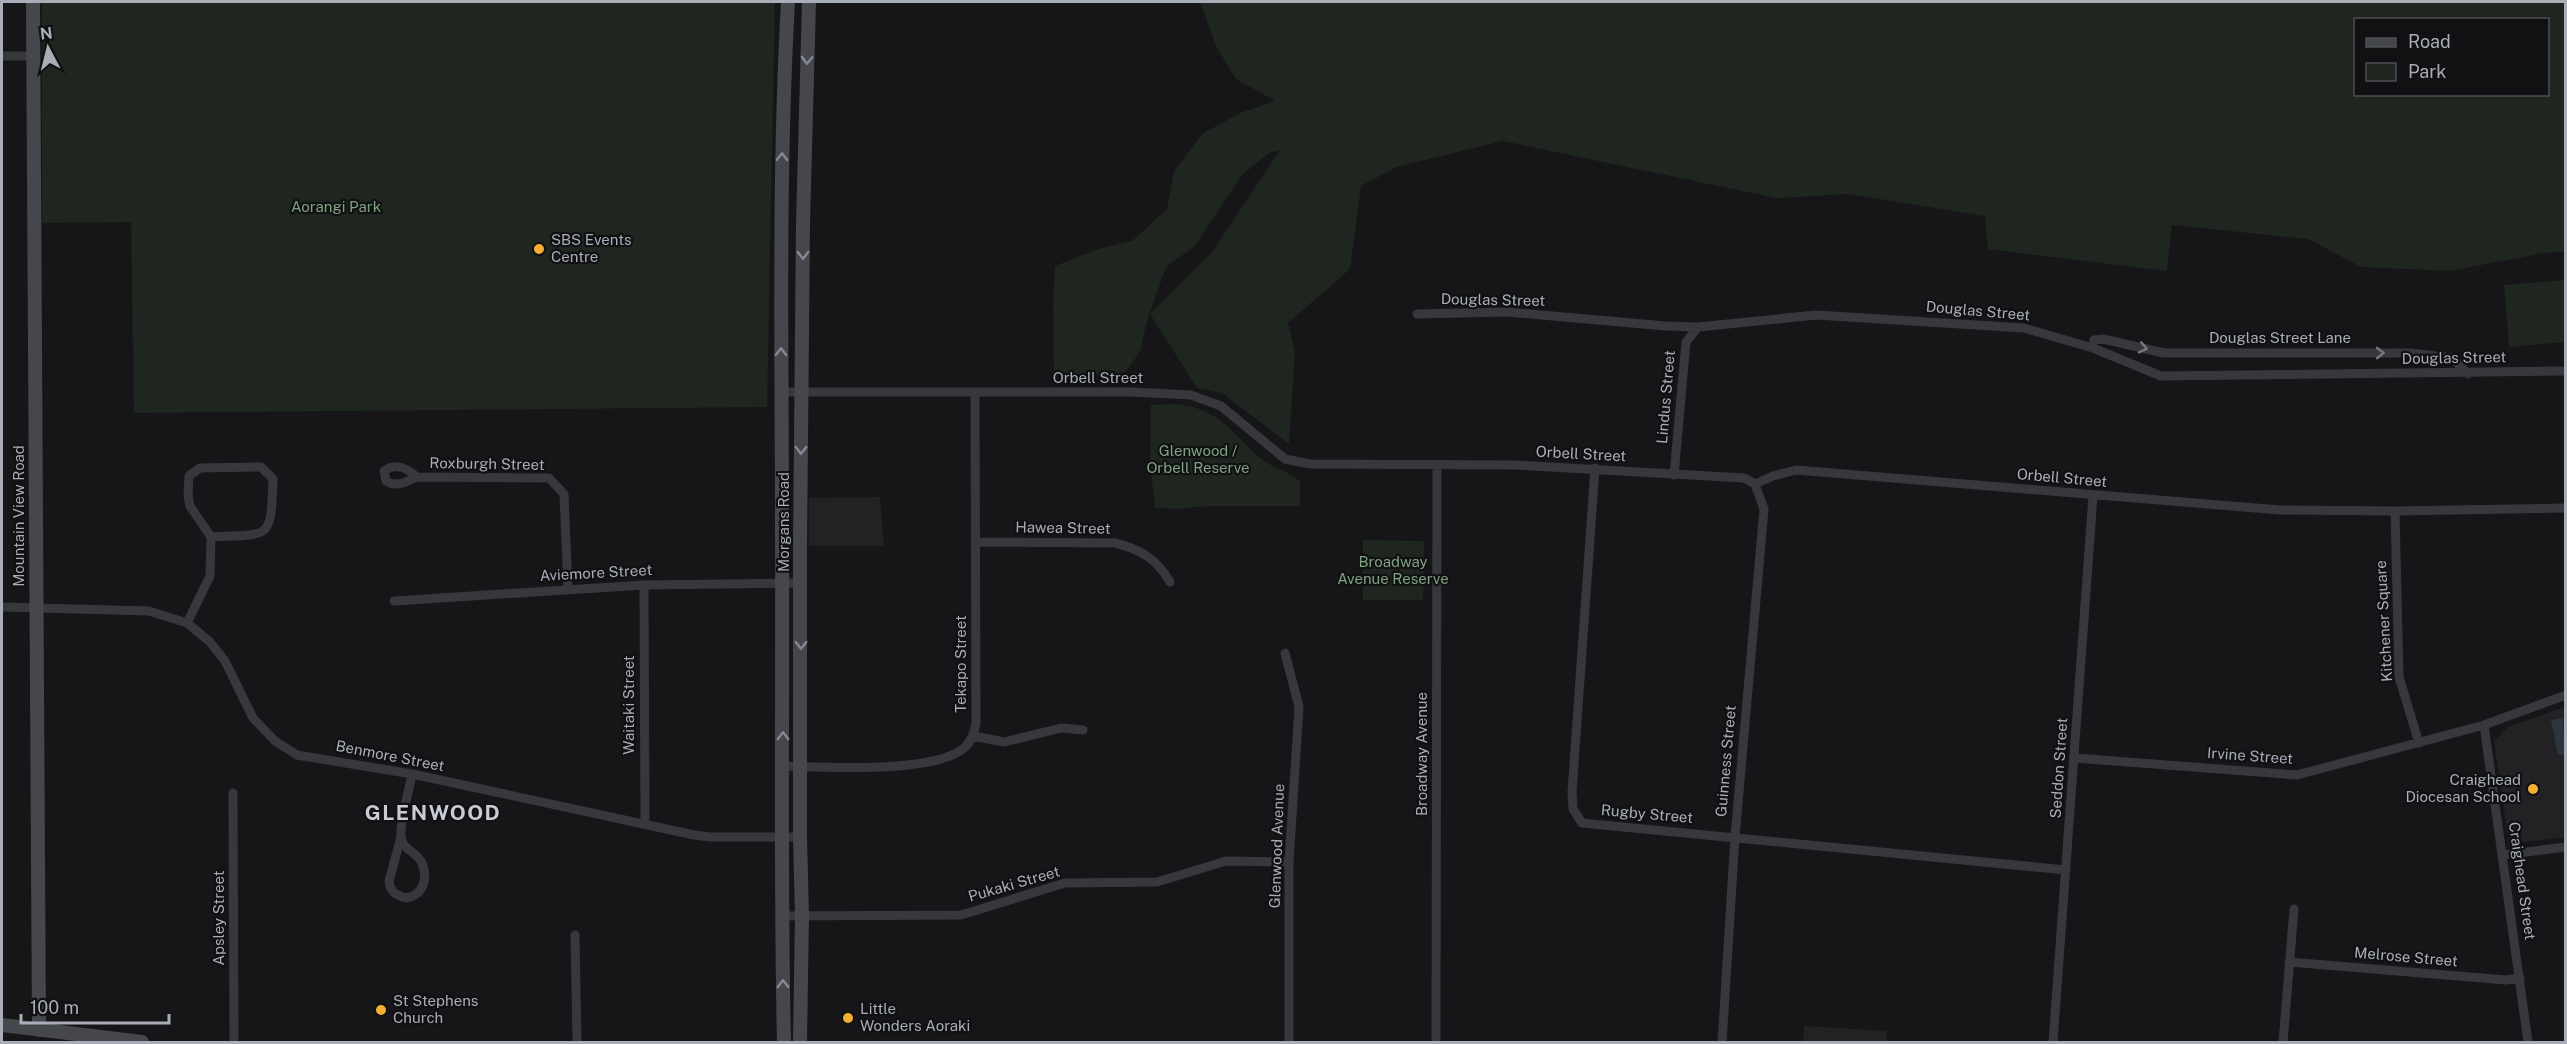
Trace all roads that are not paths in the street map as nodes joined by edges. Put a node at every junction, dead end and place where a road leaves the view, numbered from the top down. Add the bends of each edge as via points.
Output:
1 (33, 2) edge
2 (788, 2) edge
3 (809, 2) edge
4 (2, 56) edge
5 (33, 56) junction
6 (781, 224) junction
7 (803, 224) junction
8 (1418, 314) dead end
9 (1698, 327) junction
10 (2093, 348) junction
11 (2565, 371) edge
12 (2468, 374) junction
13 (782, 393) junction
14 (802, 393) junction
15 (975, 393) junction
16 (1437, 465) junction
17 (1595, 468) junction
18 (1674, 475) junction
19 (417, 477) dead end
20 (1755, 484) junction
21 (2093, 496) junction
22 (2565, 508) edge
23 (2395, 511) junction
24 (211, 537) junction
25 (975, 542) junction
26 (1170, 582) dead end
27 (783, 583) junction
28 (801, 583) junction
29 (644, 585) junction
30 (568, 589) junction
31 (394, 601) dead end
32 (36, 606) junction
33 (2, 607) edge
34 (187, 623) junction
35 (1285, 653) dead end
36 (2565, 695) edge
37 (2484, 724) junction
38 (1083, 730) dead end
39 (973, 736) junction
40 (2419, 743) junction
41 (2075, 758) junction
42 (783, 766) junction
43 (801, 766) junction
44 (412, 774) junction
45 (233, 793) dead end
46 (645, 824) junction
47 (401, 837) junction
48 (783, 837) junction
49 (800, 837) junction
50 (1735, 837) junction
51 (2565, 848) edge
52 (2503, 855) junction
53 (1289, 862) junction
54 (2066, 870) junction
55 (2295, 909) dead end
56 (781, 916) junction
57 (802, 916) junction
58 (575, 934) dead end
59 (2289, 962) junction
60 (2520, 978) junction
61 (2, 1025) edge
62 (39, 1030) junction
63 (136, 1042) edge
64 (142, 1042) edge
65 (234, 1042) edge
66 (577, 1042) edge
67 (784, 1042) edge
68 (800, 1042) edge
69 (1289, 1042) edge
70 (1436, 1042) edge
71 (1722, 1042) edge
72 (2053, 1042) edge
73 (2283, 1042) edge
74 (2528, 1042) edge

1 - 5 street, Mountain View Road
6 -> 2 street, Morgans Road
3 -> 7 street, Morgans Road
4 - 5 street
5 - 32 street, Mountain View Road
6 - 7 street
13 -> 6 street, Morgans Road
7 -> 14 street, Morgans Road
8 - 9 street, Douglas Street via 1507,312
9 - 10 street, Douglas Street via 1816,315 2025,328
9 - 18 street, Lindus Street via 1686,342
10 - 12 street, Douglas Street via 2161,376
10 -> 12 street, Douglas Street Lane via 2094,340 2103,339 2164,353 2411,353 2452,358
11 - 12 street, Douglas Street
13 - 14 street, Orbell Street
13 - 27 street, Morgans Road
14 - 15 street, Orbell Street
14 -> 28 street, Morgans Road
15 - 16 street, Orbell Street via 1191,395 1221,406 1272,450 1298,463
15 - 25 street, Tekapo Street
16 - 17 street, Orbell Street
16 - 70 street, Broadway Avenue
17 - 18 street, Orbell Street
17 - 50 street, Rugby Street via 1573,808 1582,823
18 - 20 street, Orbell Street via 1744,478
19 - 30 street, Roxburgh Street via 549,478 564,494
20 - 21 street, Orbell Street via 1797,470
20 - 50 street, Guinness Street via 1764,509
21 - 23 street, Orbell Street via 2280,510
21 - 41 street, Seddon Street
22 - 23 street
23 - 40 street, Kitchener Square via 2399,677
24 - 24 street via 190,506 189,476 200,468 261,467 270,473 273,488 269,528 258,534
24 - 34 street via 210,576
25 - 26 street, Hawea Street via 1115,543 1152,557
25 - 39 street, Tekapo Street
27 - 28 street, Aviemore Street
27 - 29 street, Aviemore Street
42 -> 27 street, Morgans Road
28 -> 43 street, Morgans Road
29 - 30 street, Aviemore Street
29 - 46 street, Waitaki Street
30 - 31 street, Aviemore Street
32 - 33 street, Benmore Street
32 - 34 street, Benmore Street via 149,610
32 - 62 street, Mountain View Road
34 - 44 street, Benmore Street via 225,661 253,718 275,741 297,754
35 - 53 street, Glenwood Avenue via 1299,707
36 - 37 street
37 - 40 street
37 - 52 street, Craighead Street
38 - 39 street via 1061,728 1004,742
39 - 43 street via 958,752 924,762 895,766
40 - 41 street, Irvine Street via 2297,775
41 - 54 street, Seddon Street
42 - 43 street
42 - 48 street, Morgans Road
43 - 49 street, Morgans Road
44 - 46 street, Benmore Street
44 - 47 street
45 - 65 street, Apsley Street
46 - 48 street, Benmore Street via 710,837
47 - 47 street via 420,861 424,881 418,894 406,898 394,893 389,881
48 - 49 street, Benmore Street
48 - 56 street, Morgans Road
49 - 57 street, Morgans Road
50 - 54 street, Rugby Street
50 - 71 street, Guinness Street
51 - 52 street
52 - 60 street, Craighead Street
53 - 57 street, Pukaki Street via 1226,861 1157,882 1065,884 961,915
53 - 69 street, Glenwood Avenue
54 - 72 street, Seddon Street
55 - 59 street
56 - 57 street, Pukaki Street
67 -> 56 street, Morgans Road
57 - 68 street, Morgans Road
58 - 66 street
59 - 60 street, Melrose Street
59 - 73 street
60 - 74 street, Craighead Street
61 - 62 street
62 - 63 street
63 - 64 street

